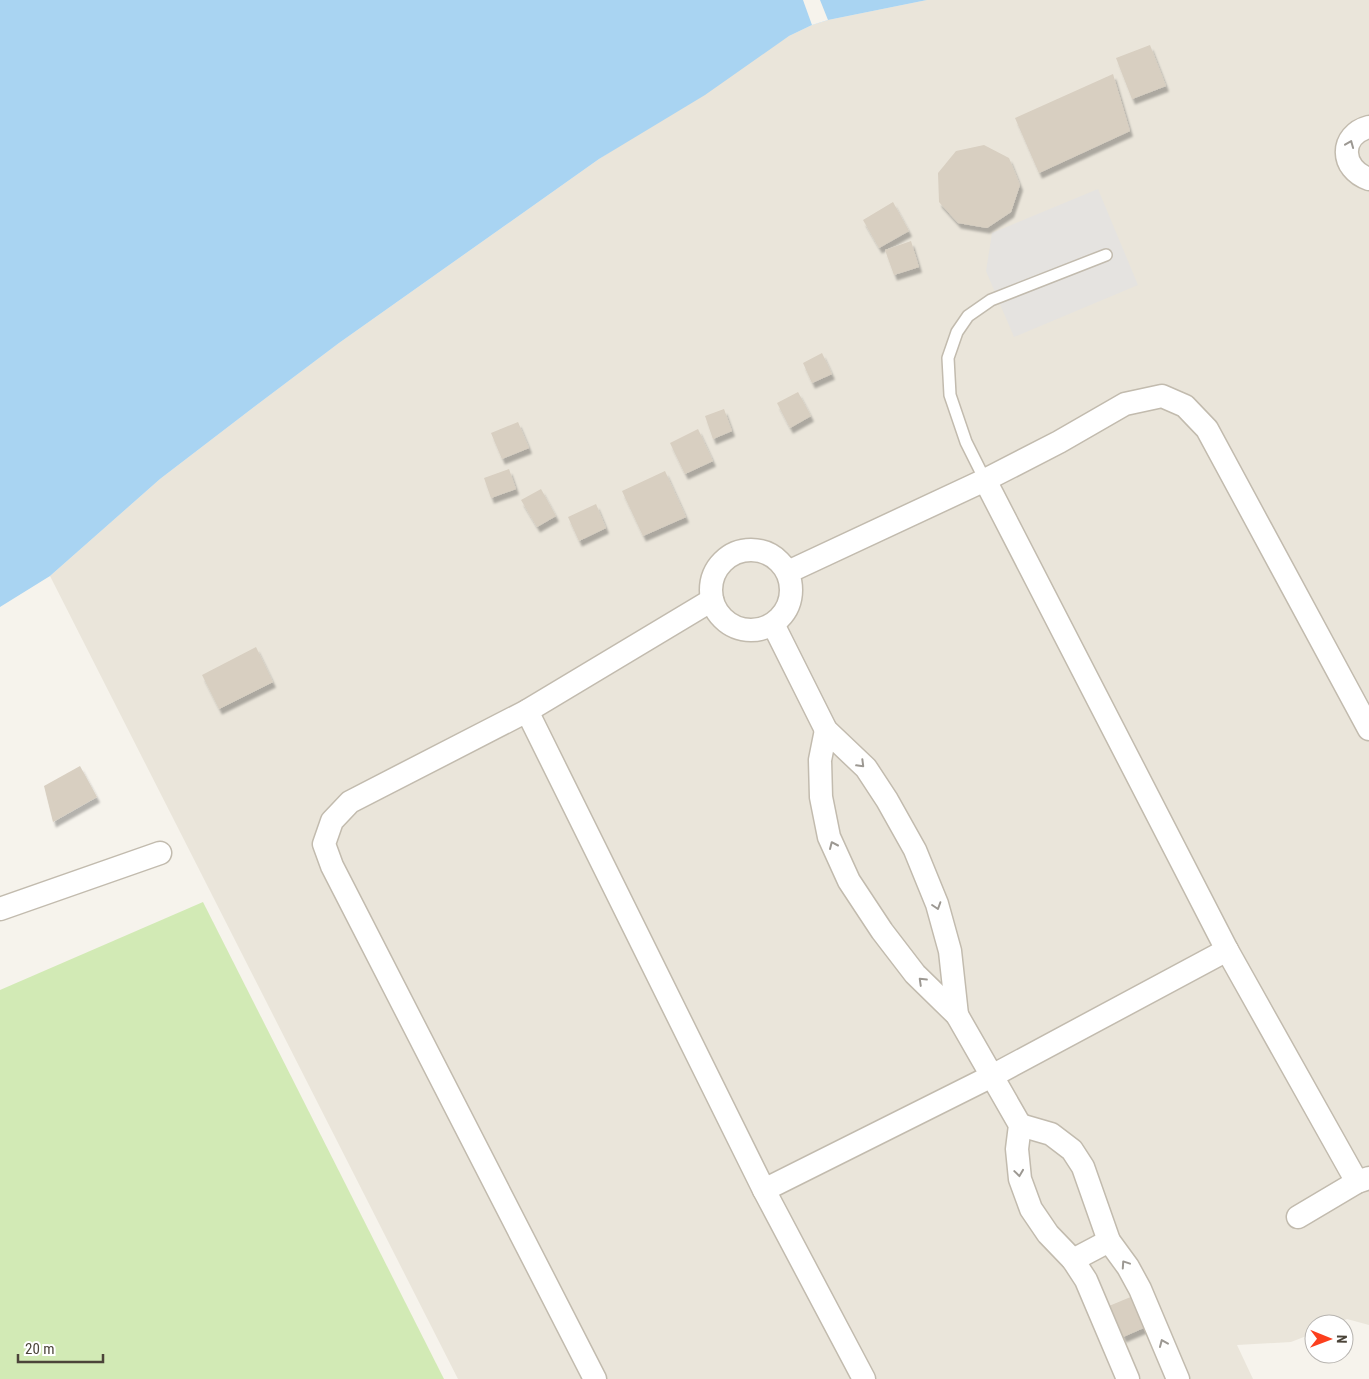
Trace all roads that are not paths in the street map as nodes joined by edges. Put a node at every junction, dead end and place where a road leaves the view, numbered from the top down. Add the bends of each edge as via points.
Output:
1 (1369, 127) edge
2 (1369, 180) edge
3 (1106, 255) dead end
4 (985, 480) junction
5 (788, 572) junction
6 (712, 600) junction
7 (773, 624) junction
8 (527, 711) junction
9 (1369, 729) edge
10 (826, 730) junction
11 (160, 853) dead end
12 (0, 909) edge
13 (1226, 950) junction
14 (957, 1014) junction
15 (992, 1076) junction
16 (1020, 1124) junction
17 (1363, 1180) edge
18 (764, 1190) junction
19 (1298, 1217) dead end
20 (1109, 1241) junction
21 (1073, 1260) junction
22 (595, 1379) edge
23 (864, 1379) edge
24 (1128, 1379) edge
25 (1178, 1379) edge

2 -> 1 street via 1359,176 1347,159 1351,139 1358,131
3 - 4 lane via 991,300 968,316 957,332 948,358 950,395 966,442
4 - 5 street
4 - 9 street via 1125,404 1162,396 1185,406 1207,429
4 - 13 street
5 - 6 street via 779,560 766,552 752,549 737,551 724,559 715,571 711,585
5 - 7 street via 792,586 790,601 783,615
6 - 7 street via 718,614 729,625 743,630 758,630
6 - 8 street
7 - 10 street
8 - 18 street
8 - 22 street via 350,802 332,821 324,844 332,866
10 -> 14 street via 866,768 916,850 937,904 950,951
14 -> 10 street via 915,974 849,881 829,836 821,797 820,760
11 - 12 street
13 - 15 street
13 - 17 street
14 - 15 street
15 - 16 street
15 - 18 street
16 - 20 street via 1051,1134 1072,1150 1083,1167
16 -> 21 street via 1017,1150 1020,1179 1031,1209 1048,1234
17 - 19 street
18 - 23 street
20 - 21 street
25 -> 20 street via 1140,1289
21 - 24 street via 1096,1300

